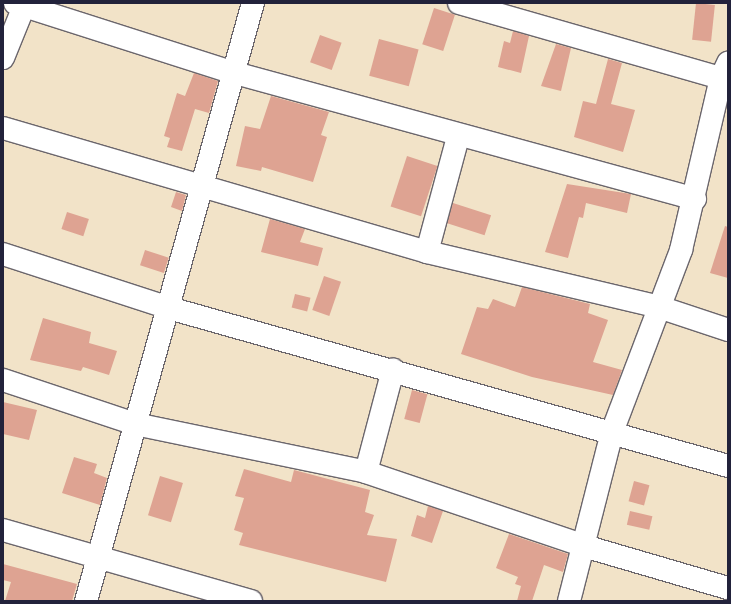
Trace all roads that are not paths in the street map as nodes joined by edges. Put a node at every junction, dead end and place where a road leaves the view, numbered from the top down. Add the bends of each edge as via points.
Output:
1 (253, 3) edge
2 (459, 3) edge
3 (19, 4) edge
4 (3, 58) edge
5 (235, 73) junction
6 (726, 74) edge
7 (3, 128) edge
8 (458, 137) junction
9 (202, 187) junction
10 (695, 199) junction
11 (427, 252) junction
12 (3, 254) edge
13 (659, 307) junction
14 (169, 308) junction
15 (728, 330) edge
16 (393, 370) junction
17 (3, 380) edge
18 (136, 424) junction
19 (612, 432) junction
20 (728, 466) edge
21 (366, 472) junction
22 (3, 530) edge
23 (584, 546) junction
24 (97, 557) junction
25 (728, 588) edge
26 (86, 601) edge
27 (251, 601) edge
28 (569, 601) edge

1 - 5 street
2 - 6 street
3 - 4 street
3 - 5 street
5 - 8 street
5 - 9 street
6 - 10 street
7 - 9 street
8 - 10 street
8 - 11 street
9 - 11 street
9 - 14 street
10 - 13 street
11 - 13 street
12 - 14 street
13 - 15 street
13 - 19 street
14 - 16 street
14 - 18 street
16 - 19 street
16 - 21 street
17 - 18 street
18 - 21 street
18 - 24 street
19 - 20 street
19 - 23 street
21 - 23 street
22 - 24 street
23 - 25 street
23 - 28 street
24 - 26 street
24 - 27 street

